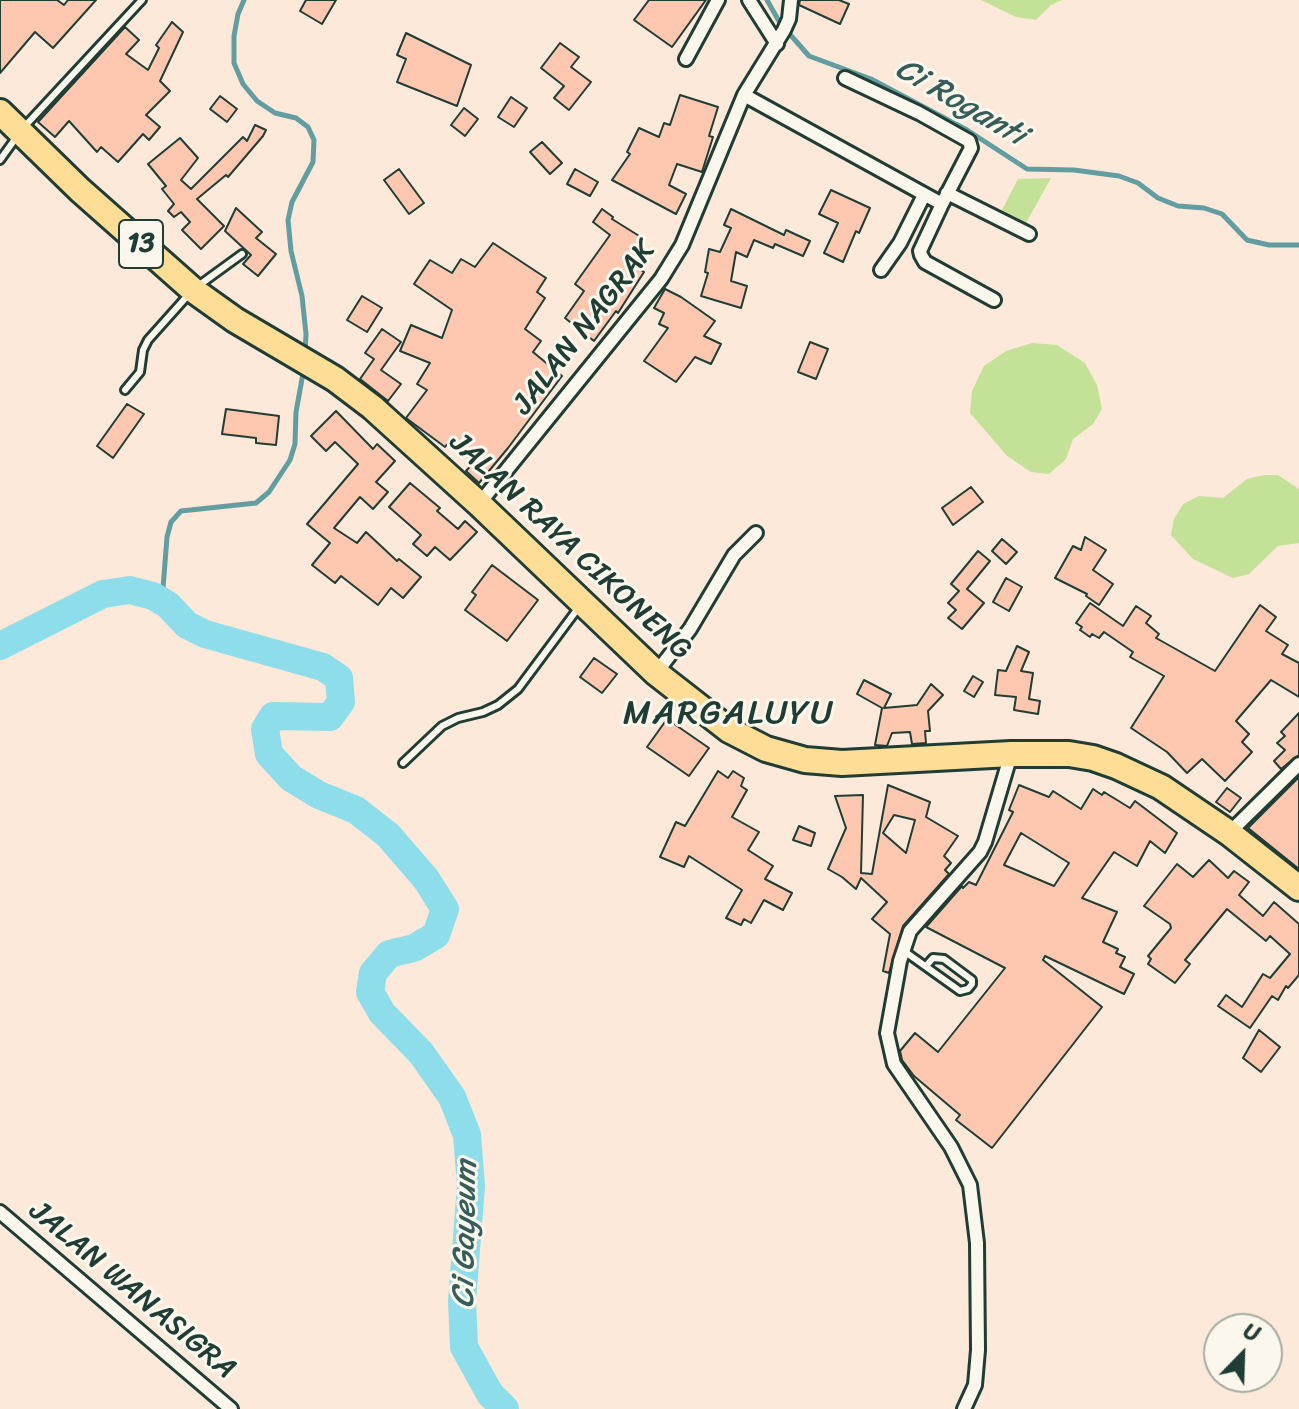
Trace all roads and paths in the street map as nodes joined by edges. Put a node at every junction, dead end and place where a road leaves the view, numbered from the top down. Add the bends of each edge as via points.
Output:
1 (142, 0) edge
2 (718, 0) edge
3 (749, 0) edge
4 (791, 0) edge
5 (777, 44) junction
6 (686, 59) dead end
7 (845, 78) dead end
8 (744, 95) junction
9 (0, 112) edge
10 (20, 132) junction
11 (0, 160) edge
12 (924, 195) junction
13 (944, 198) junction
14 (1029, 234) dead end
15 (900, 243) junction
16 (920, 251) junction
17 (242, 254) dead end
18 (881, 270) dead end
19 (193, 290) junction
20 (994, 300) dead end
21 (125, 390) dead end
22 (479, 504) junction
23 (756, 533) dead end
24 (582, 604) junction
25 (656, 673) junction
26 (1011, 754) junction
27 (403, 763) dead end
28 (1299, 764) edge
29 (1229, 833) junction
30 (1299, 888) edge
31 (903, 950) junction
32 (926, 966) junction
33 (0, 1212) edge
34 (231, 1409) edge
35 (964, 1409) edge

1 - 10 lane
2 - 6 street
3 - 5 street
4 - 5 street, JALAN NAGRAK
5 - 8 street, JALAN NAGRAK
7 - 13 street via 969,141 971,148
8 - 12 street
8 - 22 street, JALAN NAGRAK via 687,236 661,279
9 - 10 highway, 13
10 - 11 lane
10 - 19 highway, 13
12 - 13 street
12 - 15 street
13 - 14 street
13 - 16 street
15 - 16 street
15 - 18 street
16 - 20 street via 925,262
17 - 19 lane
19 - 21 lane via 148,340 140,372
19 - 22 highway, JALAN RAYA CIKONENG / 13 via 372,407
22 - 24 highway, JALAN RAYA CIKONENG / 13
23 - 25 street via 734,555 690,629
24 - 25 highway, JALAN RAYA CIKONENG / 13
24 - 27 lane via 518,689 498,705 442,726
25 - 26 highway, JALAN RAYA CIKONENG / 13 via 729,730 766,749 805,760 842,763
26 - 29 highway, JALAN RAYA CIKONENG / 13 via 1069,754 1116,766 1161,787
26 - 31 street via 985,842 910,931
28 - 29 street
29 - 30 highway, JALAN RAYA CIKONENG / 13
31 - 32 lane
31 - 35 street via 887,1033 891,1054 970,1185 977,1243 978,1350 975,1385
32 - 32 lane via 933,958 944,959 972,984 960,991
33 - 34 street, JALAN WANASIGRA

